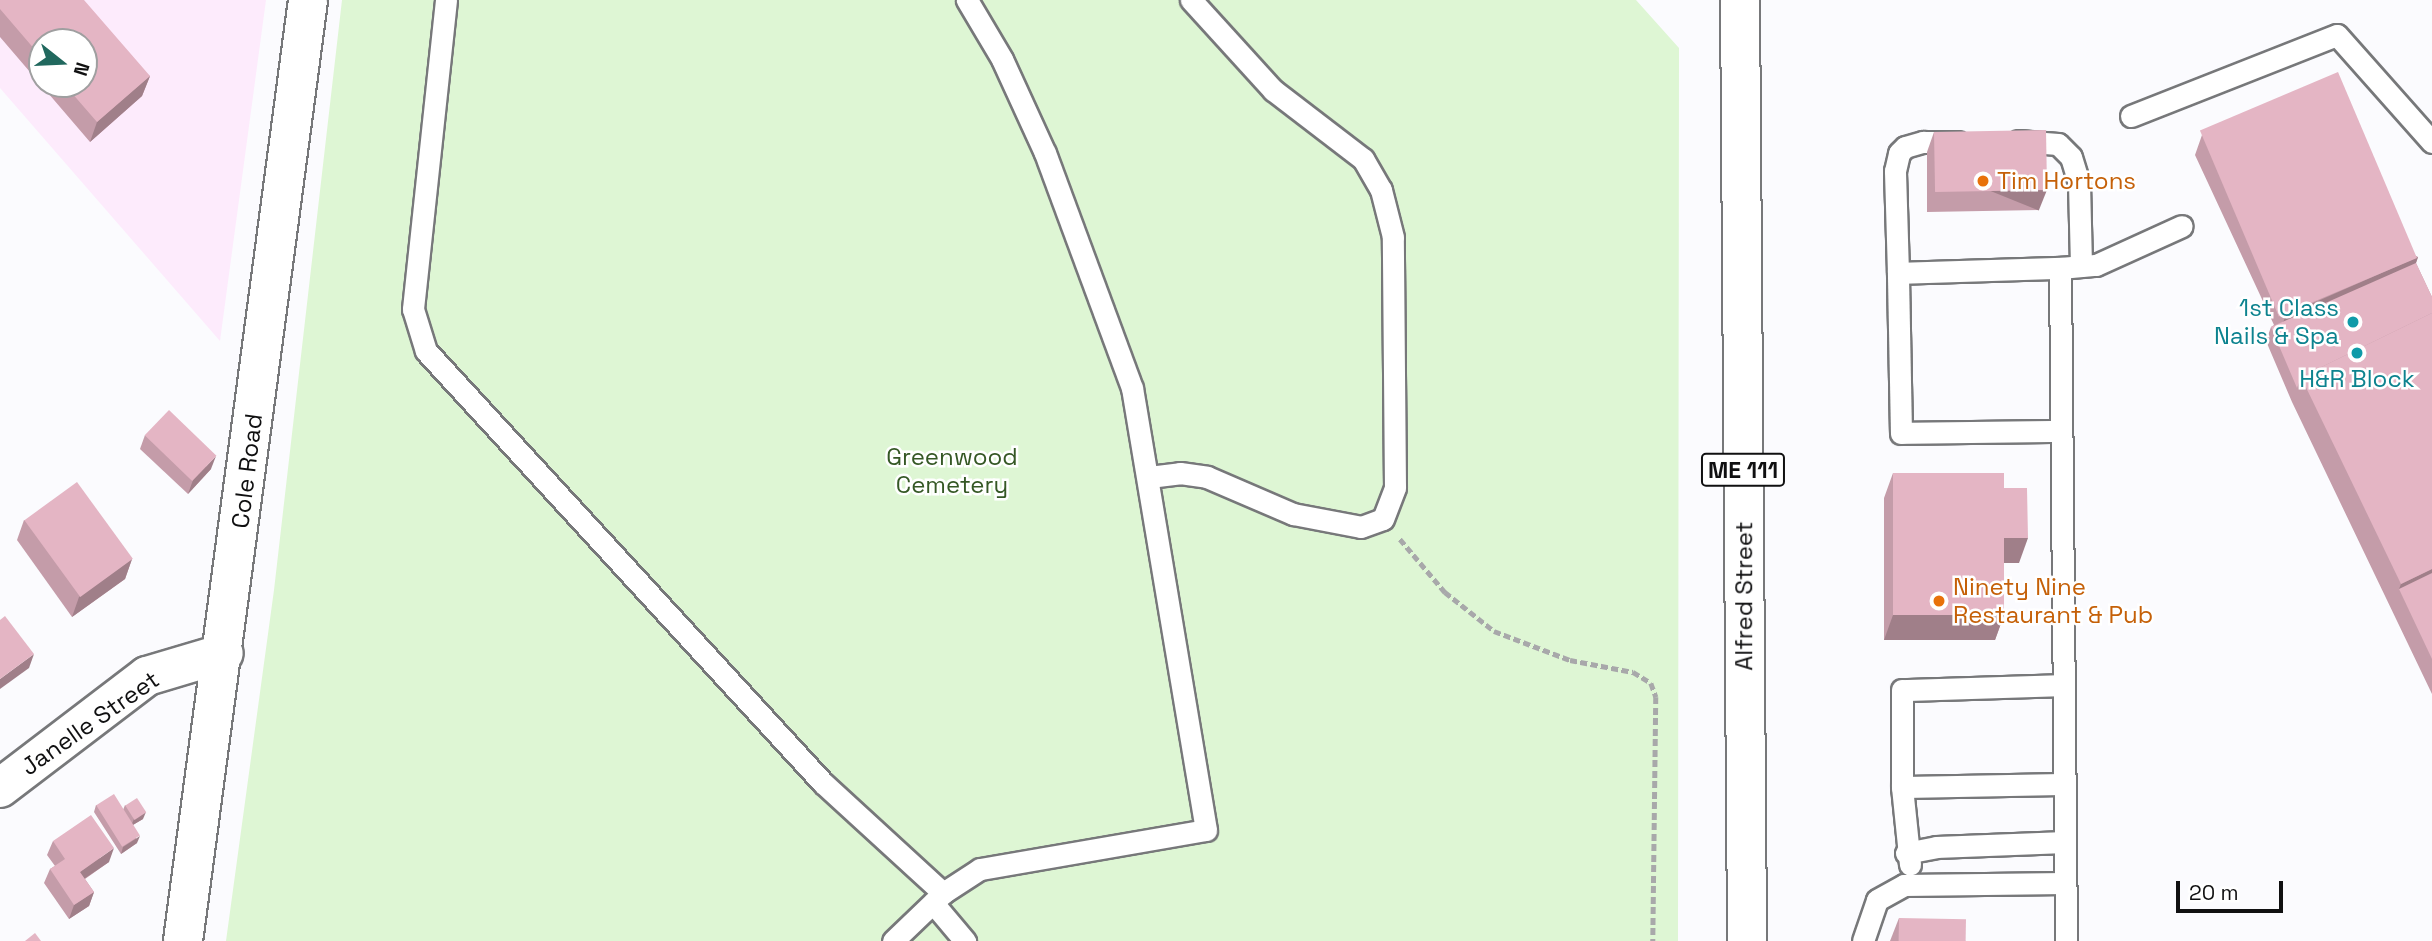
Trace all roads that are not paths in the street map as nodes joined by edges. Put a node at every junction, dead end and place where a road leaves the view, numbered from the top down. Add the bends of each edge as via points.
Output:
1 (308, 0) edge
2 (446, 0) edge
3 (967, 0) edge
4 (1191, 0) edge
5 (1740, 0) edge
6 (2131, 116) dead end
7 (2432, 142) edge
8 (2182, 226) dead end
9 (2070, 267) junction
10 (1898, 273) junction
11 (2060, 431) junction
12 (1149, 477) junction
13 (224, 653) junction
14 (2063, 685) junction
15 (2064, 785) junction
16 (0, 788) edge
17 (1902, 788) junction
18 (2065, 842) junction
19 (1906, 853) junction
20 (2065, 883) junction
21 (1910, 885) junction
22 (938, 898) junction
23 (183, 941) edge
24 (893, 941) edge
25 (965, 941) edge
26 (1747, 941) edge
27 (1863, 941) edge
28 (1876, 941) edge
29 (2066, 941) edge

1 - 13 street, Cole Road
2 - 22 lane via 412,309 426,351 823,783
3 - 12 lane via 1002,59 1045,153 1132,388
4 - 12 lane via 1273,90 1363,159 1389,210 1395,487 1383,519 1361,527 1312,519 1207,477 1181,473
5 - 26 street, Alfred Street / ME 111
6 - 7 lane via 2337,35
8 - 9 lane via 2096,265
9 - 10 lane
9 - 10 lane via 2078,183 2071,157 2058,144 1923,142 1899,153 1895,171
9 - 11 lane
10 - 11 lane via 1901,433
11 - 14 lane
12 - 22 lane via 1206,830 997,864 972,873
13 - 16 street, Janelle Street via 147,676
13 - 23 street, Cole Road
14 - 15 lane
14 - 17 lane via 1902,690
15 - 17 lane
15 - 18 lane
17 - 19 lane
18 - 19 lane via 1936,847
18 - 20 lane
19 - 21 lane
20 - 21 lane
20 - 29 lane
21 - 27 lane via 1877,900
21 - 28 lane via 1881,913
22 - 24 lane
22 - 25 lane

